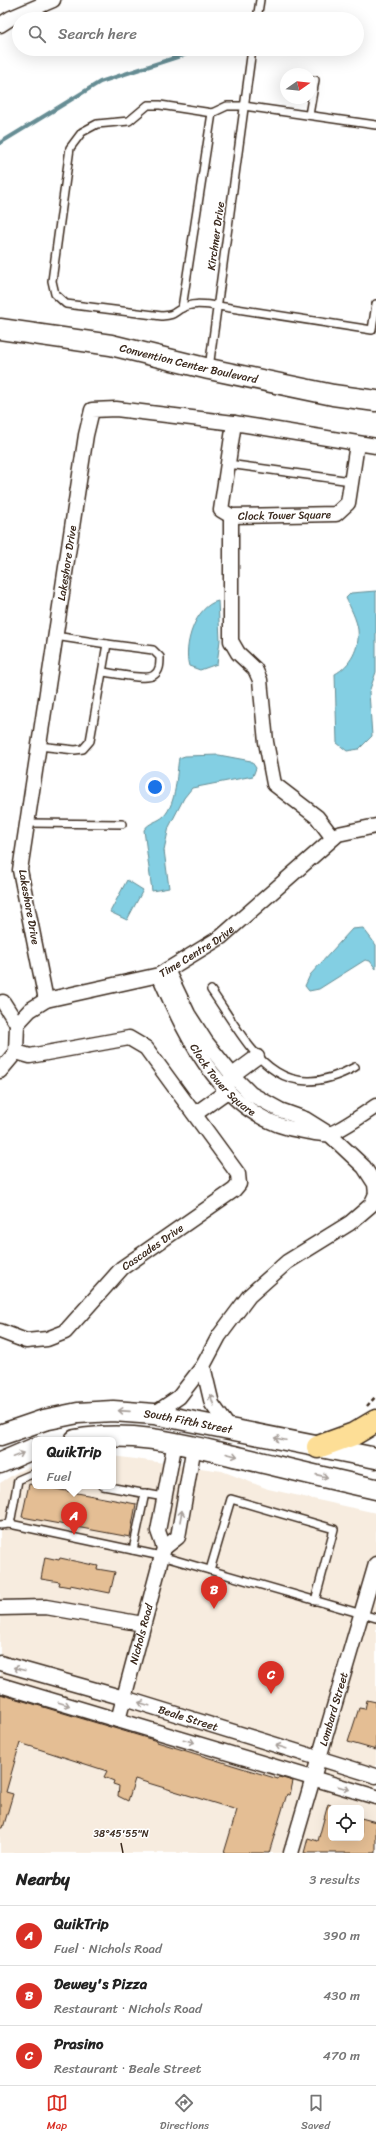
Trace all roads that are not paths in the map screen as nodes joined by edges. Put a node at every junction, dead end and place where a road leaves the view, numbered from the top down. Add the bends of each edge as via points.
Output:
1 (53, 0) edge
2 (260, 0) edge
3 (25, 12) edge
4 (258, 12) edge
5 (12, 18) edge
6 (0, 25) edge
7 (251, 56) edge
8 (311, 104) edge
9 (244, 106) junction
10 (212, 113) junction
11 (309, 115) junction
12 (376, 125) edge
13 (376, 304) edge
14 (218, 306) junction
15 (182, 308) junction
16 (0, 329) edge
17 (374, 331) edge
18 (209, 369) junction
19 (376, 401) edge
20 (234, 423) junction
21 (357, 444) junction
22 (376, 446) edge
23 (228, 464) junction
24 (351, 481) junction
25 (231, 516) junction
26 (55, 636) junction
27 (107, 644) junction
28 (103, 672) junction
29 (39, 746) junction
30 (27, 823) junction
31 (122, 824) dead end
32 (376, 826) edge
33 (333, 838) junction
34 (163, 973) junction
35 (211, 990) dead end
36 (46, 1000) junction
37 (3, 1002) dead end
38 (17, 1024) junction
39 (16, 1052) junction
40 (257, 1057) junction
41 (355, 1067) dead end
42 (0, 1071) edge
43 (233, 1076) junction
44 (223, 1088) junction
45 (376, 1106) edge
46 (196, 1114) junction
47 (329, 1134) junction
48 (376, 1194) edge
49 (0, 1331) edge
50 (203, 1366) junction
51 (154, 1414) junction
52 (376, 1421) edge
53 (28, 1425) junction
54 (0, 1426) edge
55 (230, 1429) junction
56 (0, 1435) edge
57 (91, 1437) edge
58 (175, 1442) junction
59 (194, 1446) junction
60 (318, 1447) junction
61 (32, 1449) edge
62 (376, 1458) edge
63 (0, 1462) edge
64 (32, 1474) edge
65 (116, 1488) edge
66 (376, 1489) edge
67 (145, 1493) junction
68 (164, 1497) junction
69 (10, 1524) junction
70 (0, 1525) edge
71 (133, 1550) junction
72 (162, 1552) junction
73 (376, 1564) edge
74 (210, 1570) junction
75 (315, 1600) junction
76 (0, 1608) edge
77 (369, 1616) edge
78 (143, 1624) junction
79 (0, 1664) edge
80 (0, 1685) edge
81 (124, 1698) junction
82 (118, 1720) junction
83 (319, 1759) junction
84 (376, 1776) edge
85 (313, 1778) junction
86 (376, 1797) edge
87 (291, 1853) edge

1 - 3 street
2 - 4 lane
5 - 6 street
7 - 9 lane, Kirchner Drive
8 - 11 lane
9 - 10 lane via 227,106
9 - 11 lane
9 - 14 lane, Kirchner Drive
10 - 15 lane
10 - 15 lane via 148,105 129,121 97,124 82,132 70,148 52,281 55,294 66,304 162,316 174,316
11 - 12 lane
13 - 17 lane
14 - 15 lane via 194,304
14 - 17 lane
14 - 18 lane, Kirchner Drive
16 - 18 main road, Convention Center Boulevard via 111,345
18 - 19 main road, Convention Center Boulevard via 333,395
20 - 21 street, Lakeshore Drive
20 - 23 street, Clock Tower Square
20 - 26 street, Lakeshore Drive via 116,409 92,410
21 - 22 street, Lakeshore Drive
21 - 24 street, Clock Tower Square
23 - 24 lane
23 - 25 street, Clock Tower Square via 221,510
24 - 25 street, Clock Tower Square via 348,503 336,514
25 - 33 street via 231,641 238,653 255,669 260,680 274,784 317,817
26 - 27 lane
26 - 29 street, Lakeshore Drive
27 - 28 lane
27 - 28 lane via 153,650 160,657 160,668 147,678
28 - 29 lane via 90,741 83,749 75,750
29 - 30 street, Lakeshore Drive
30 - 31 lane
30 - 36 street, Lakeshore Drive via 20,870
32 - 33 street, Time Centre Drive via 338,834
33 - 34 street, Time Centre Drive via 221,937
34 - 36 street, Time Centre Drive
34 - 43 street, Clock Tower Square via 206,1042
34 - 44 street, Clock Tower Square via 175,1012 202,1061
35 - 40 lane
36 - 38 street, Time Centre Drive via 30,1010
37 - 38 street
38 - 39 street
39 - 42 street
39 - 46 street, Cascades Drive via 30,1056 128,1038 146,1048
40 - 41 lane via 274,1072 301,1081 324,1080
40 - 43 street
43 - 44 street
43 - 47 street, Clock Tower Square via 251,1094 280,1110 305,1119
44 - 46 street via 223,1094
44 - 47 street, Clock Tower Square via 242,1104 290,1129
45 - 47 street
46 - 49 street, Cascades Drive via 238,1174 239,1184 234,1190 122,1268 65,1332 46,1339 26,1341
47 - 48 street via 364,1167 375,1184
48 - 50 street via 371,1206 350,1223 287,1262 249,1296 219,1336
50 - 51 street via 179,1397
55 -> 50 street via 212,1404
51 -> 53 main road, South Fifth Street via 112,1411 78,1413
51 - 55 main road, South Fifth Street
52 - 60 highway via 354,1434
53 - 54 main road
53 - 56 main road, South Fifth Street
55 - 58 main road
60 -> 55 main road, South Fifth Street
57 - 58 main road, South Fifth Street via 128,1435
58 - 59 main road, South Fifth Street
58 - 68 street
59 -> 66 main road, South Fifth Street
72 -> 59 street via 178,1537
60 - 62 main road, South Fifth Street
63 -> 61 main road
64 - 69 lane via 18,1480
65 - 67 lane
67 - 68 lane
67 - 71 lane
68 - 72 street via 158,1531
69 - 70 lane
69 - 71 lane
71 - 72 lane
72 - 74 lane
72 - 78 street, Nichols Road
73 - 77 street, Lombard Street
74 - 75 lane
74 - 75 lane via 231,1499 334,1529
75 - 77 lane
76 - 78 street via 46,1607
77 - 83 street, Lombard Street
78 - 81 street, Nichols Road
81 -> 79 street, Beale Street
80 -> 82 street, Beale Street
81 - 82 street, Nichols Road
83 -> 81 street, Beale Street
82 -> 85 street, Beale Street
83 - 84 street, Beale Street
83 - 85 street, Lombard Street
85 -> 86 street, Beale Street
85 - 87 street, Lombard Street

